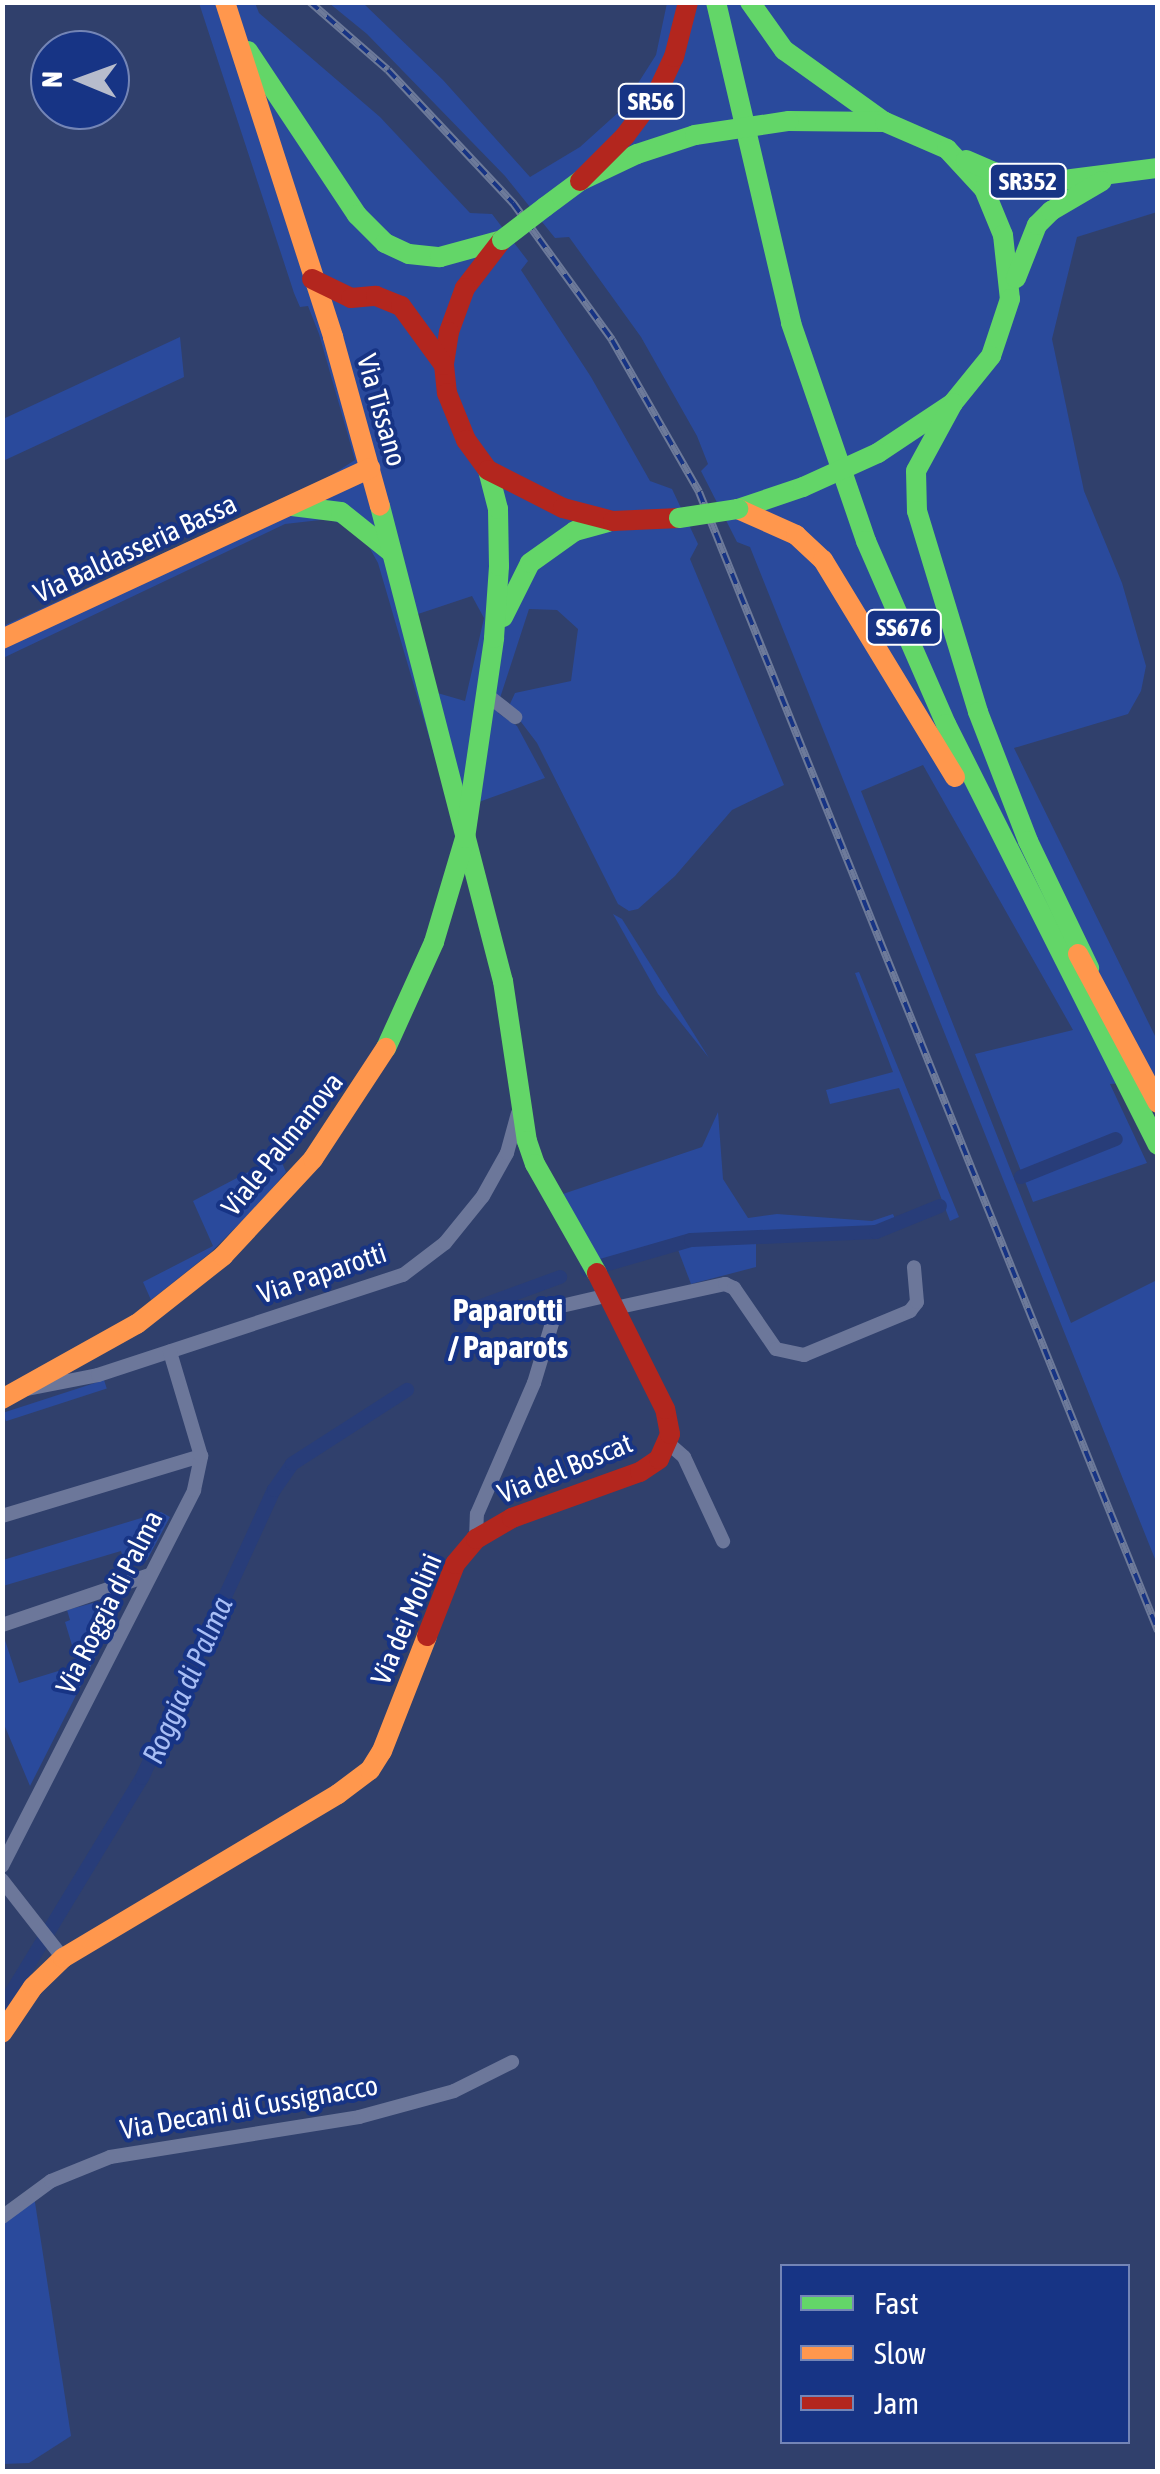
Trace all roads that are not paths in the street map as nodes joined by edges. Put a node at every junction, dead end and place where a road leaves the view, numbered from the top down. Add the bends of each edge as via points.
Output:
1 (688, 2) edge
2 (716, 2) edge
3 (750, 2) edge
4 (225, 4) edge
5 (232, 27) junction
6 (885, 122) junction
7 (947, 148) junction
8 (314, 149) junction
9 (275, 155) junction
10 (752, 166) junction
11 (1158, 168) edge
12 (1115, 175) junction
13 (580, 181) junction
14 (502, 240) junction
15 (312, 279) junction
16 (351, 298) junction
17 (1010, 299) junction
18 (333, 337) junction
19 (444, 365) junction
20 (953, 403) junction
21 (370, 468) junction
22 (488, 470) junction
23 (377, 496) junction
24 (290, 506) junction
25 (738, 509) junction
26 (340, 512) junction
27 (613, 520) junction
28 (391, 552) junction
29 (494, 638) junction
30 (2, 639) edge
31 (487, 695) junction
32 (516, 717) dead end
33 (465, 838) junction
34 (1102, 996) junction
35 (1116, 1064) junction
36 (1158, 1102) edge
37 (519, 1107) junction
38 (1158, 1145) edge
39 (914, 1268) dead end
40 (612, 1301) junction
41 (170, 1352) junction
42 (24, 1389) junction
43 (2, 1399) edge
44 (668, 1443) junction
45 (201, 1456) junction
46 (2, 1516) edge
47 (476, 1539) junction
48 (723, 1541) dead end
49 (150, 1575) junction
50 (2, 1625) edge
51 (2, 1866) edge
52 (2, 1880) edge
53 (61, 1954) junction
54 (2, 2034) edge
55 (512, 2062) dead end
56 (2, 2218) edge

1 - 13 main road, SR56 via 657,93
2 - 10 main road, SS676
3 - 6 main road via 784,50
4 - 5 main road, Via Tissano
5 - 8 main road
5 - 9 main road, Via Tissano
6 - 7 main road
6 - 13 main road, bridge via 788,120 695,135
7 - 12 main road, SR352 via 991,172 1024,180
7 - 17 main road via 993,206 1009,257
8 - 9 main road via 292,145
8 - 14 main road via 357,215 396,249 440,257
9 - 15 main road, Via Tissano
10 - 34 main road, SS676 via 839,442 876,535 957,720
10 - 35 main road, SS676 via 791,323 866,541 946,724
11 - 12 main road, SR352
12 - 17 main road, SR352 via 1059,205 1037,226
13 - 14 main road, bridge
14 - 19 main road via 465,288
15 - 16 main road
15 - 18 main road, Via Tissano
16 - 18 main road via 334,322
16 - 19 main road via 376,296 401,306
17 - 20 main road via 991,356
18 - 21 main road, Via Tissano
19 - 22 main road via 457,420
20 - 25 main road, bridge via 878,453
20 - 34 main road via 928,438 916,471 922,530 978,712 1021,823
21 - 23 main road, Via Tissano
21 - 24 main road, Via Baldasseria Bassa
22 - 27 main road via 539,498
22 - 29 main road, Viale Palmanova via 499,522
23 - 26 main road
23 - 28 main road, Via Tissano
24 - 26 main road
24 - 30 main road, Via Baldasseria Bassa
25 - 27 main road, bridge
25 - 35 main road via 796,534 834,576
26 - 28 main road
27 - 29 main road, Viale Palmanova via 574,531 530,563
28 - 33 main road, Via Tissano
29 - 31 main road, Viale Palmanova
31 - 32 street
31 - 33 main road, Viale Palmanova
33 - 37 main road, Via Paparotti via 514,1035
33 - 42 main road, Viale Palmanova via 434,942 399,1024 358,1098 313,1159 246,1234 174,1298
34 - 36 main road, SS676
35 - 38 main road, SS676
37 - 40 main road via 535,1164
37 - 41 street, Via Paparotti via 506,1154 483,1196 420,1265 372,1289
39 - 40 street via 917,1302 910,1312 804,1355 776,1349 725,1284
40 - 44 main road via 668,1416
40 - 47 street, Via dei Molini via 557,1307 534,1383 477,1514
41 - 42 street, Via Paparotti
41 - 45 street
42 - 43 main road, Viale Palmanova
44 - 47 main road, Via del Boscat via 640,1472 512,1518
44 - 48 street via 684,1458
45 - 46 street
45 - 49 street, Via Roggia di Palma via 194,1490
47 - 53 main road, Via dei Molini via 456,1564 370,1770
49 - 50 street
49 - 51 street, Via Roggia di Palma
52 - 53 street
53 - 54 main road, Via dei Molini
55 - 56 street, Via Decani di Cussignacco via 454,2090 359,2117 110,2157 51,2181

